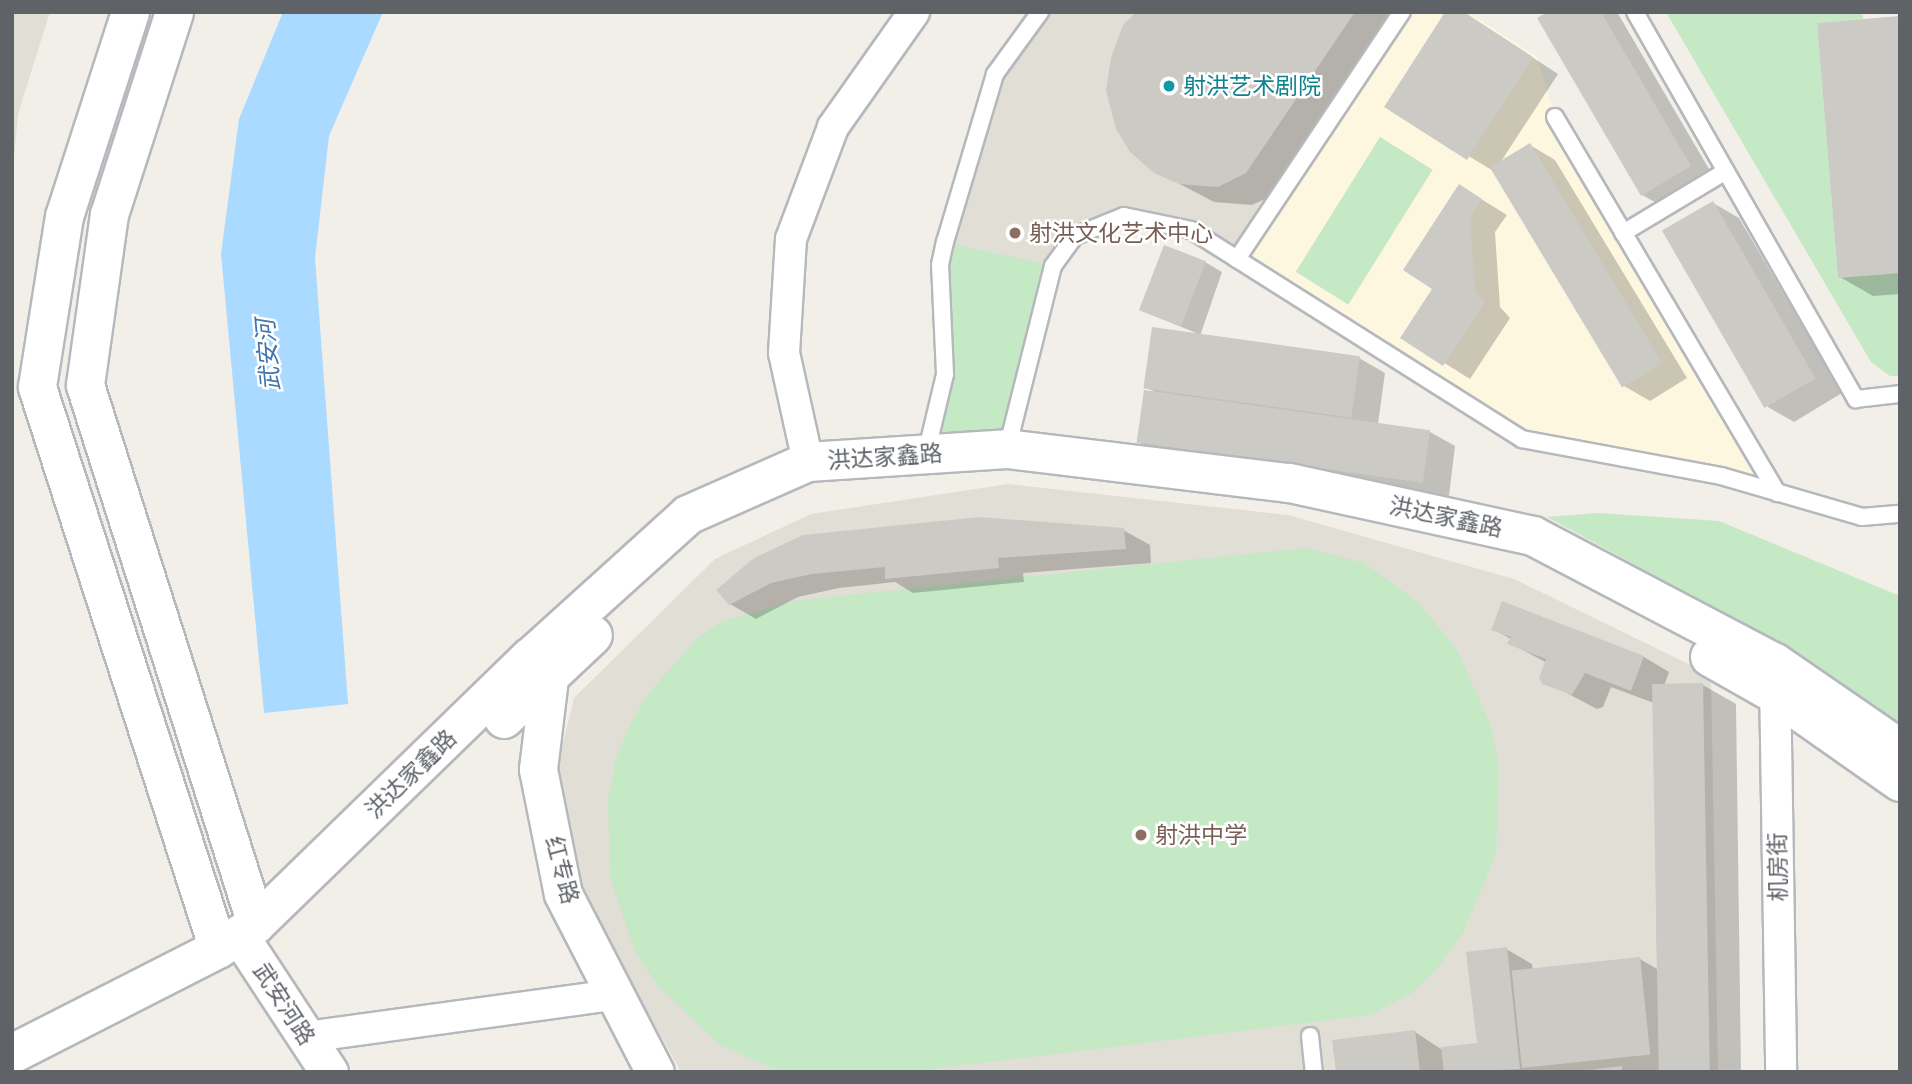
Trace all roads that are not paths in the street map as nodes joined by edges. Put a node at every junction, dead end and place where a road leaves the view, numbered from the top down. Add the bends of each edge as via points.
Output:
1 (130, 12) edge
2 (174, 12) edge
3 (914, 12) edge
4 (1040, 12) edge
5 (1402, 12) edge
6 (1635, 12) edge
7 (1555, 117) dead end
8 (1726, 171) junction
9 (1623, 233) junction
10 (1237, 259) junction
11 (1900, 394) edge
12 (1006, 449) junction
13 (926, 454) junction
14 (807, 462) junction
15 (1777, 493) junction
16 (1900, 514) edge
17 (539, 668) junction
18 (1775, 678) junction
19 (1900, 750) edge
20 (1900, 782) edge
21 (241, 940) junction
22 (614, 995) junction
23 (1310, 1036) dead end
24 (306, 1037) junction
25 (12, 1054) edge
26 (37, 1072) edge
27 (329, 1072) edge
28 (655, 1072) edge
29 (1314, 1072) edge
30 (1781, 1072) edge

1 - 21 street via 64,216 37,387
2 - 21 street via 109,214 85,385
3 - 14 street via 833,127 790,239 784,353
4 - 13 lane via 995,74 947,234 940,265 945,374
5 - 10 lane
6 - 8 lane
7 - 9 lane
8 - 9 lane
8 - 11 lane via 1856,399
9 - 15 lane
10 - 12 lane via 1191,230 1124,216 1075,236 1053,266
10 - 15 lane via 1522,439 1721,476
12 - 13 main road, 洪达家鑫路
12 - 18 main road, 洪达家鑫路 via 1290,483 1532,536
13 - 14 main road, 洪达家鑫路
14 - 17 main road, 洪达家鑫路 via 688,515
15 - 16 lane via 1861,517
17 - 18 main road, 洪达家鑫路 via 704,530 815,484 1005,467 1288,498 1520,550
17 - 21 main road, 洪达家鑫路
17 - 22 street, 红专路 via 538,769 563,894
18 - 19 main road, 洪达家鑫路
18 - 20 main road, 洪达家鑫路
18 - 30 street, 机房街
21 - 24 street, 武安河路
21 - 25 main road, 洪达家鑫路
21 - 26 main road, 洪达家鑫路
22 - 24 street
22 - 28 street, 红专路
23 - 29 lane
24 - 27 street, 武安河路

